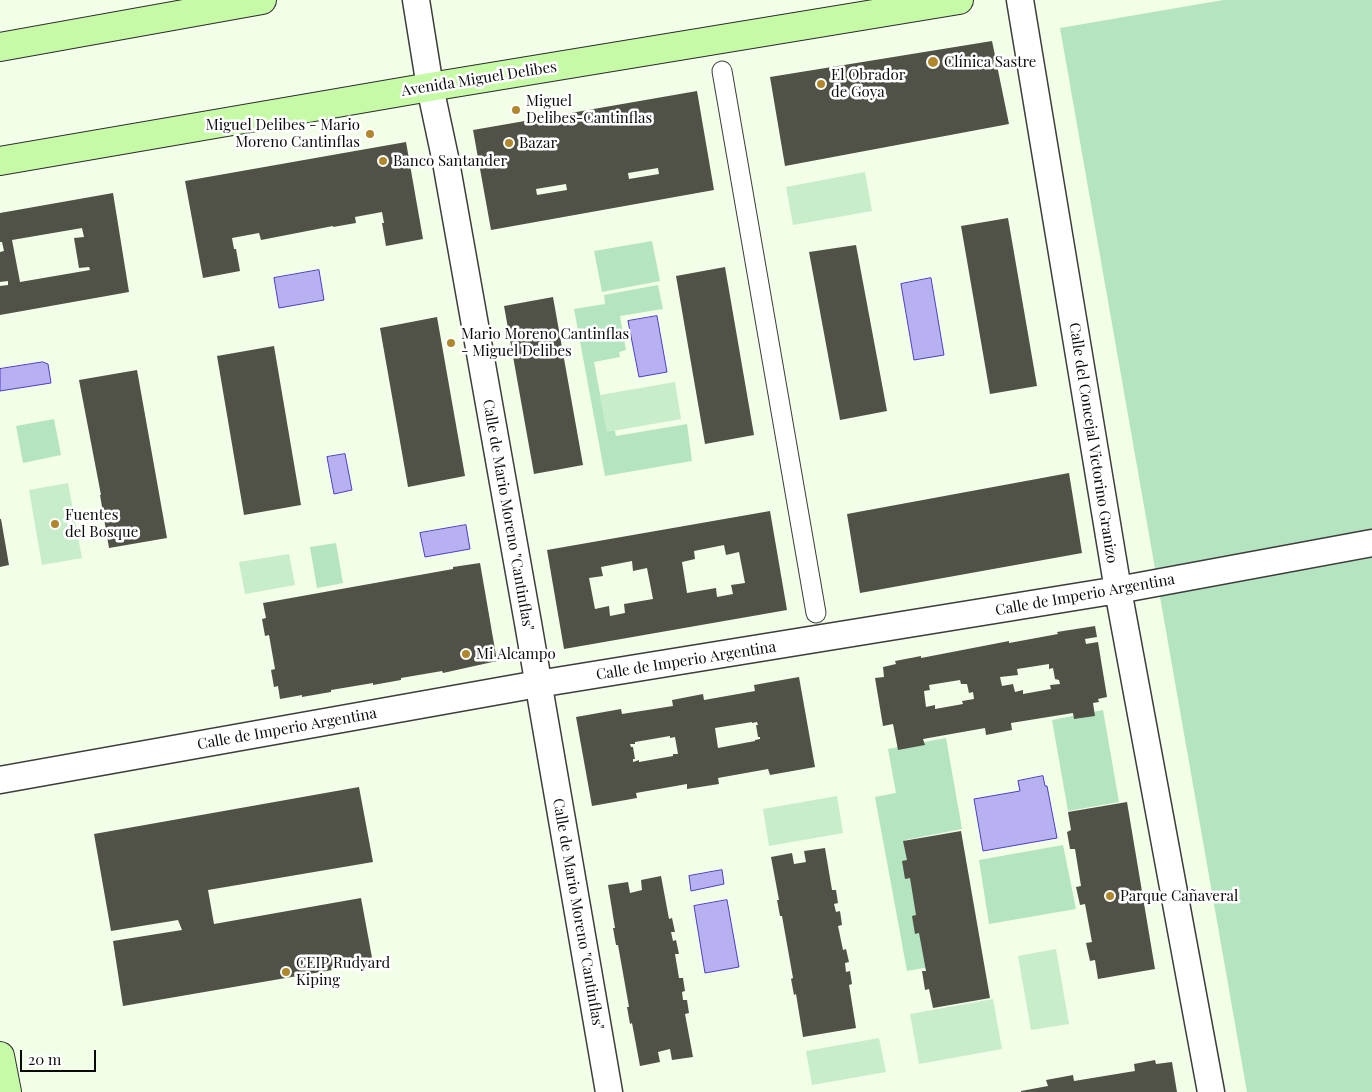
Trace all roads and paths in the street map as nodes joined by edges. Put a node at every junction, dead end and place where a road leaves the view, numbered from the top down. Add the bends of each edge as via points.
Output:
1 (262, 0) edge
2 (416, 0) edge
3 (959, 0) edge
4 (1020, 0) edge
5 (0, 46) edge
6 (722, 72) dead end
7 (430, 87) junction
8 (0, 162) edge
9 (1372, 543) edge
10 (1118, 590) junction
11 (816, 613) dead end
12 (538, 684) junction
13 (0, 780) edge
14 (0, 1056) edge
15 (7, 1092) edge
16 (609, 1092) edge
17 (1211, 1092) edge

1 - 5 main road
2 - 7 street, Calle de Mario Moreno "Cantinflas"
3 - 7 main road, Avenida Miguel Delibes
4 - 10 street, Calle del Concejal Victorino Granizo
6 - 11 street
7 - 8 main road, Avenida Miguel Delibes
7 - 12 street, Calle de Mario Moreno "Cantinflas"
9 - 10 street, Calle de Imperio Argentina
10 - 12 street, Calle de Imperio Argentina
10 - 17 street, Calle del Concejal Victorino Granizo
12 - 13 street, Calle de Imperio Argentina
12 - 16 street, Calle de Mario Moreno "Cantinflas"
14 - 15 main road

